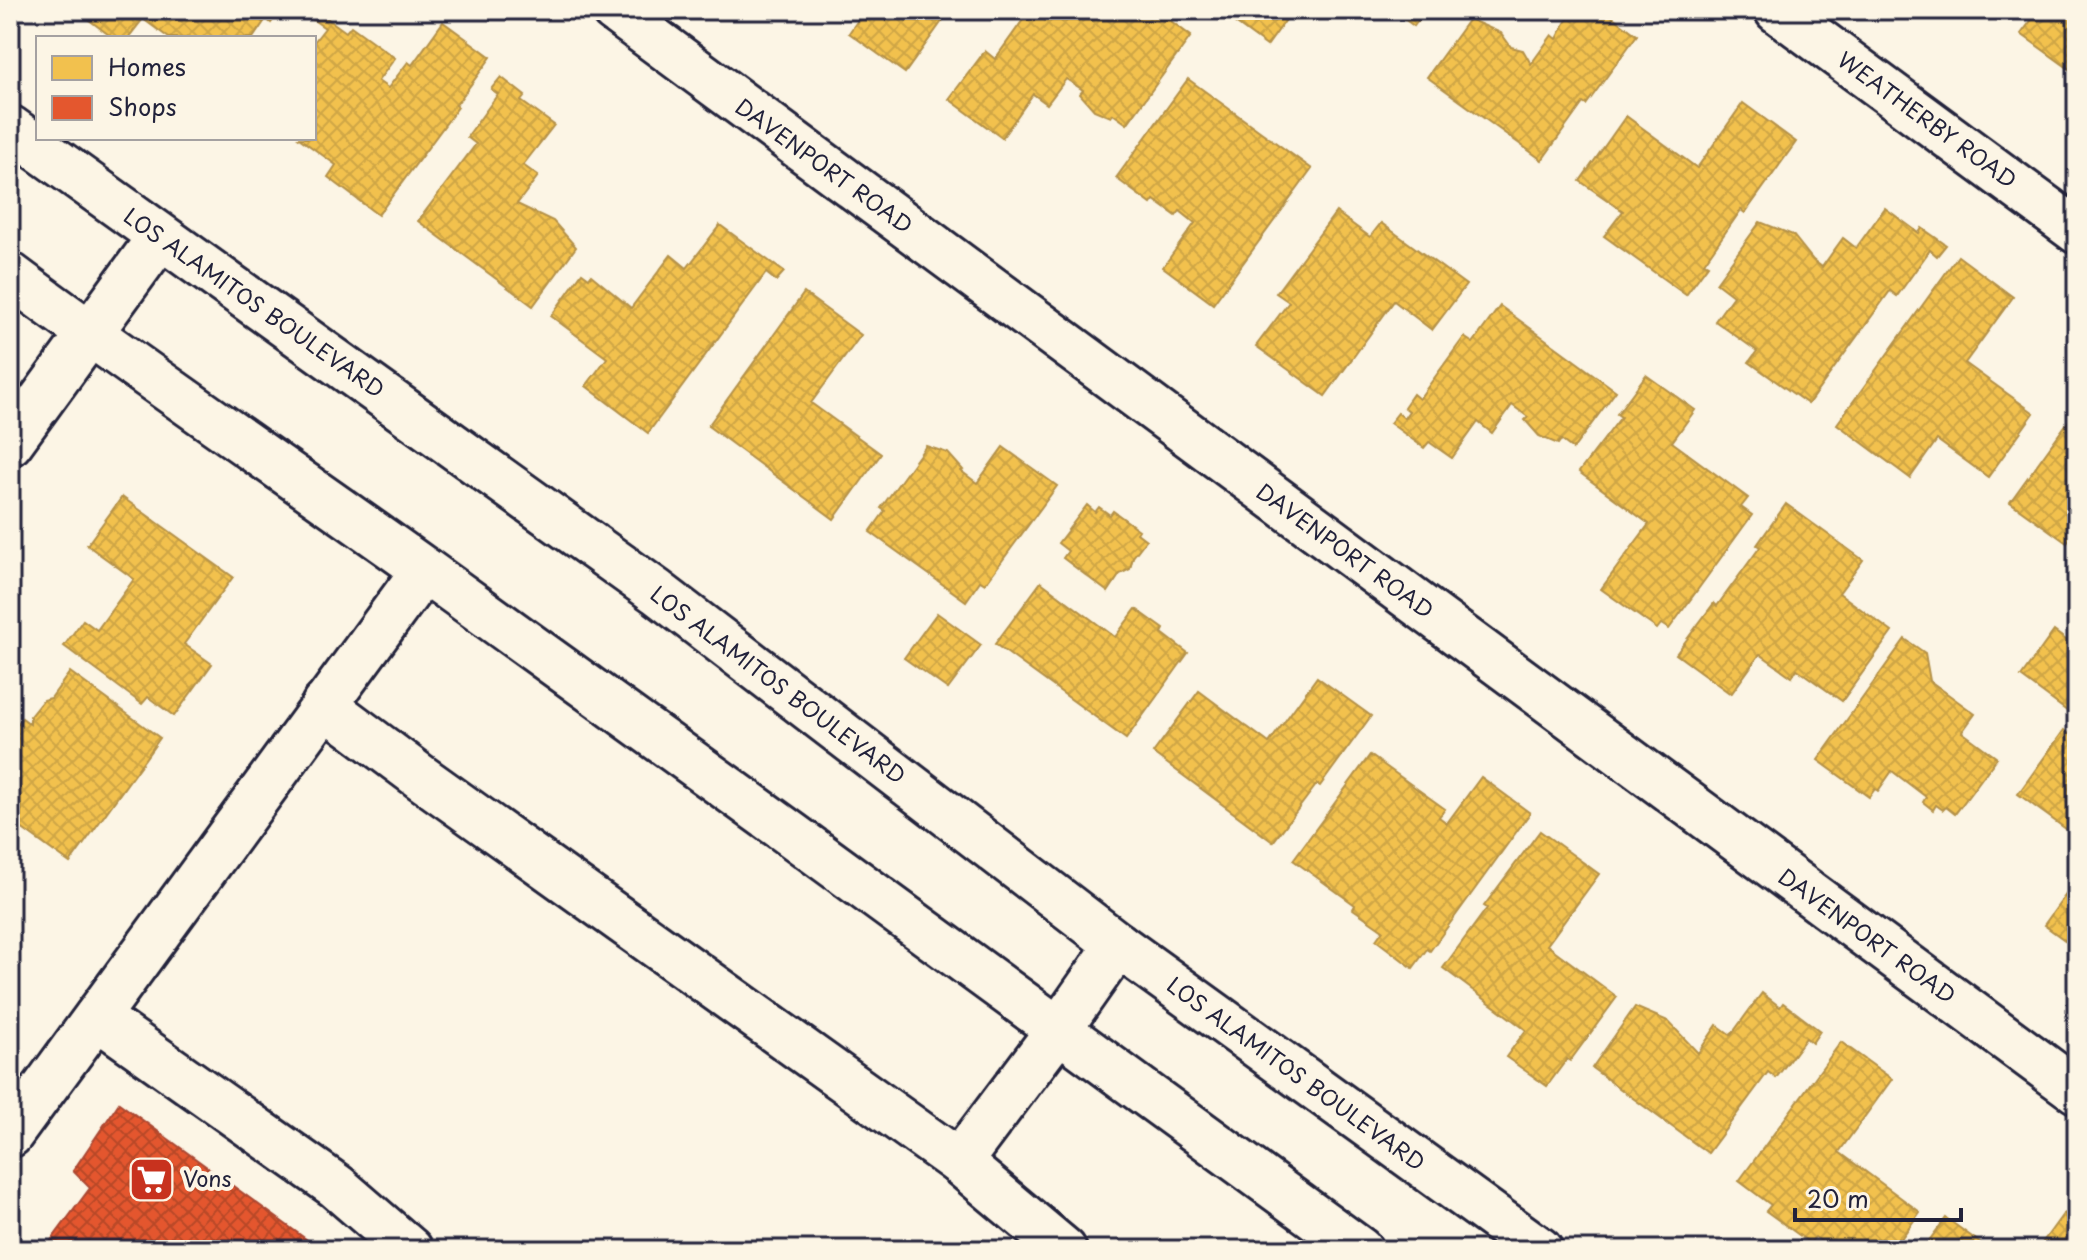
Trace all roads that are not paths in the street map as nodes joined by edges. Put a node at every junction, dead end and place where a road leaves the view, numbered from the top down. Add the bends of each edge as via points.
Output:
1 (614, 10) edge
2 (1777, 10) edge
3 (10, 128) edge
4 (2077, 231) edge
5 (160, 237) junction
6 (10, 275) edge
7 (89, 334) junction
8 (10, 443) edge
9 (424, 570) junction
10 (324, 705) junction
11 (1118, 945) junction
12 (97, 1017) junction
13 (1059, 1029) junction
14 (2077, 1091) edge
15 (10, 1135) edge
16 (959, 1162) junction
17 (1062, 1248) edge
18 (410, 1250) edge
19 (1360, 1250) edge
20 (1540, 1250) edge

1 - 14 main road, DAVENPORT ROAD
2 - 4 main road, WEATHERBY ROAD
3 - 5 main road, LOS ALAMITOS BOULEVARD
5 - 7 main road
5 - 11 main road, LOS ALAMITOS BOULEVARD via 657,592
6 - 7 main road
7 - 8 main road
7 - 9 main road
9 - 10 main road
9 - 13 main road
10 - 12 main road
10 - 16 main road
11 - 13 main road
11 - 20 main road, LOS ALAMITOS BOULEVARD
12 - 15 main road
12 - 18 main road via 336,1186
13 - 16 main road
13 - 19 main road
16 - 17 main road

